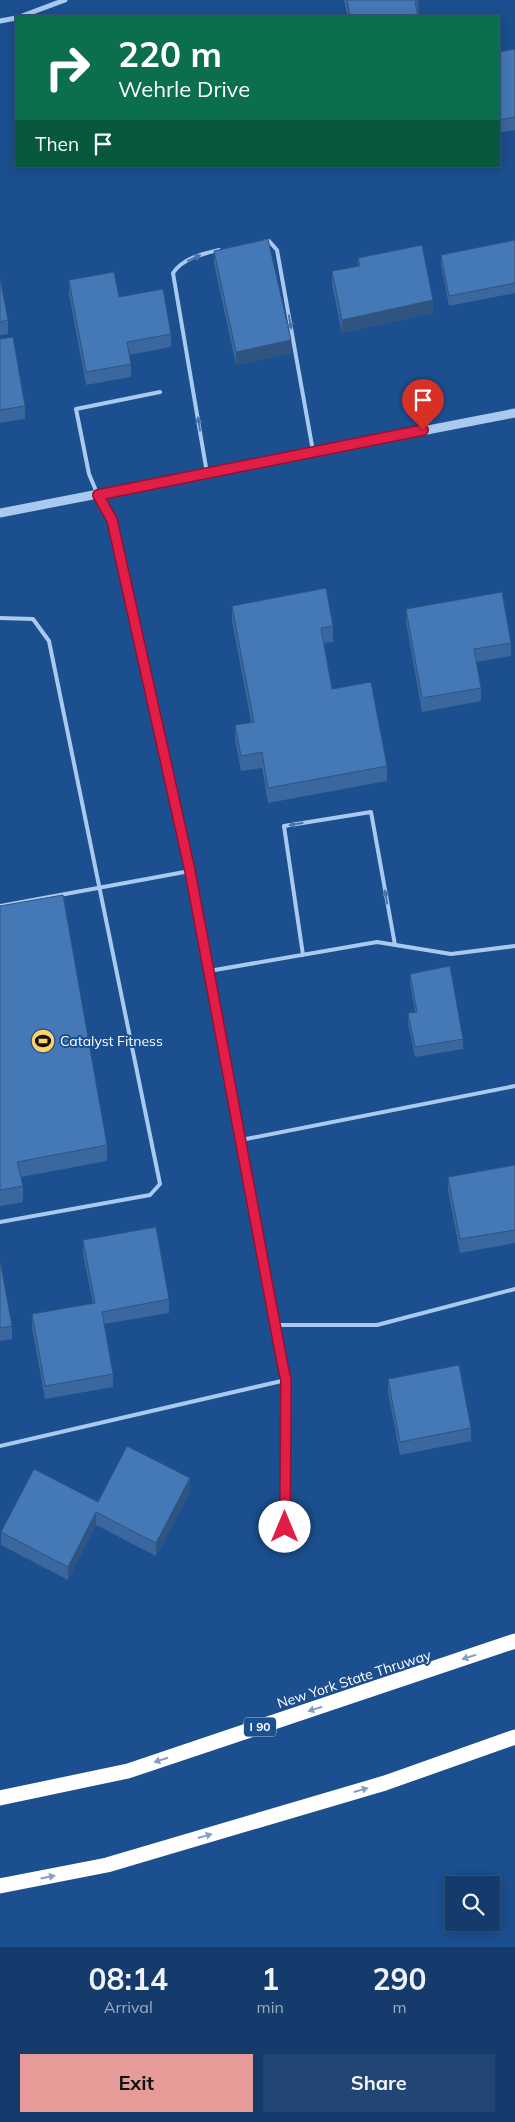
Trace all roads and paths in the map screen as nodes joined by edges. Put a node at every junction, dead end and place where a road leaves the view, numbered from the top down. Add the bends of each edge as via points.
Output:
1 (66, 0) edge
2 (25, 15) edge
3 (15, 18) edge
4 (0, 21) edge
5 (259, 242) edge
6 (222, 250) edge
7 (160, 392) dead end
8 (515, 413) edge
9 (313, 452) junction
10 (206, 472) junction
11 (98, 495) junction
12 (0, 513) edge
13 (0, 618) edge
14 (190, 871) junction
15 (99, 888) junction
16 (0, 906) edge
17 (395, 945) junction
18 (515, 946) edge
19 (304, 955) junction
20 (209, 971) junction
21 (515, 1086) edge
22 (241, 1140) junction
23 (0, 1222) edge
24 (515, 1289) edge
25 (276, 1325) junction
26 (286, 1380) junction
27 (0, 1446) edge
28 (285, 1527) dead end
29 (515, 1641) edge
30 (515, 1737) edge
31 (0, 1798) edge
32 (0, 1886) edge

1 - 2 street
3 - 4 street
5 -> 9 lane via 269,241 277,250
10 -> 6 lane via 173,273 179,264 203,253
7 - 11 lane via 76,409 89,474
8 - 9 street
9 - 10 street
10 - 11 street
11 - 12 street
11 - 14 street via 112,520
13 - 15 lane via 33,619 49,641
14 - 15 lane
14 - 20 street
15 - 16 lane
15 - 23 lane via 160,1184 150,1195
17 - 18 lane via 451,954
17 - 19 lane via 377,942
17 -> 19 lane via 371,812 284,826
19 - 20 lane
20 - 22 street
21 - 22 lane
22 - 25 street
24 - 25 lane via 377,1325
25 - 26 street
26 - 27 lane
26 - 28 street
29 -> 31 highway, New York State Thruway / I 90 via 128,1771
32 -> 30 highway via 107,1865 385,1783

